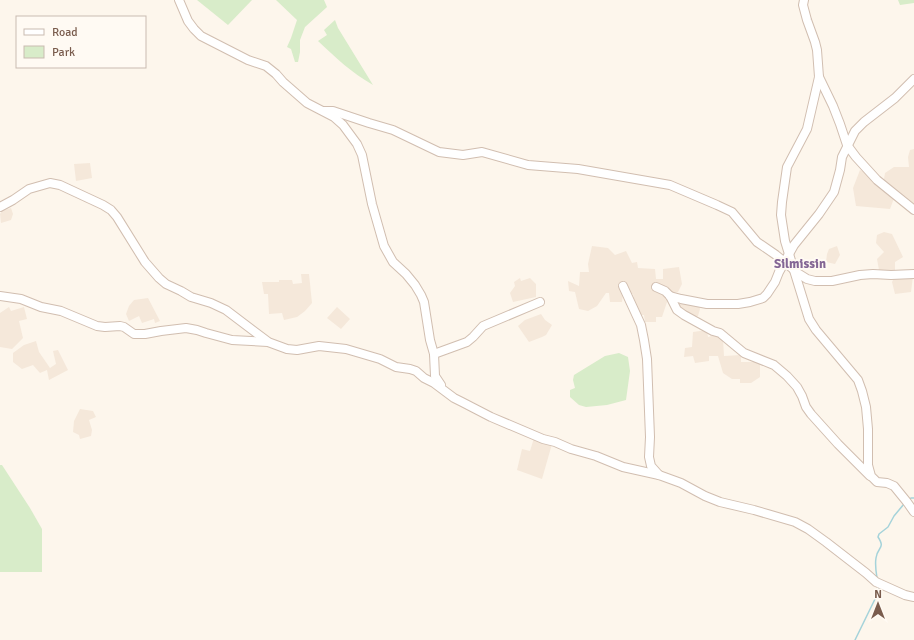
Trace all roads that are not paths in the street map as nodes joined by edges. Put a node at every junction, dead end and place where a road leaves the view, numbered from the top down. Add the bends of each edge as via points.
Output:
1 (179, 0) edge
2 (804, 0) edge
3 (819, 77) junction
4 (914, 79) edge
5 (324, 111) junction
6 (847, 145) junction
7 (0, 207) edge
8 (914, 210) edge
9 (789, 254) junction
10 (784, 263) junction
11 (794, 269) junction
12 (914, 274) edge
13 (623, 286) dead end
14 (656, 287) dead end
15 (0, 296) edge
16 (670, 296) junction
17 (540, 302) dead end
18 (268, 342) junction
19 (434, 354) junction
20 (445, 390) junction
21 (659, 475) junction
22 (870, 476) junction
23 (914, 512) edge
24 (914, 597) edge

1 - 5 street via 188,21 201,36 248,60 266,66 307,103
2 - 3 street via 807,20 817,50
3 - 6 street
3 - 9 street via 807,129 786,167 781,215
4 - 6 street via 895,98 859,126
5 - 10 street via 333,111 393,130 440,152 463,155 482,152 528,165 578,169 670,185 732,212 757,242
5 - 19 street via 343,125 362,155 384,246 393,262 406,274 421,295
6 - 8 street via 877,180
6 - 9 street via 834,192
7 - 18 street via 29,189 50,183 103,205 117,217 144,262 166,284 226,310
9 - 10 street
9 - 11 street
10 - 11 street
10 - 16 street via 770,290 762,298 750,302 707,304
11 - 12 street via 807,279 815,281 832,281 873,274
11 - 22 street via 809,319 860,385 866,407
13 - 21 street via 641,325 644,340 647,359 649,457 651,466
14 - 16 street
15 - 18 street via 21,299 61,311 97,326 124,327 134,334 186,328 232,340
16 - 22 street via 677,310 684,315 720,333 744,353 774,365 787,376 797,387 806,408
17 - 19 street via 483,326 467,342
18 - 20 street via 297,350 319,346 346,349 380,359 396,367 416,371
19 - 20 street via 435,376
20 - 21 street via 458,400 491,417 543,439 623,467
21 - 24 street via 720,502 795,522 826,542 876,582
22 - 23 street via 877,482 894,486

